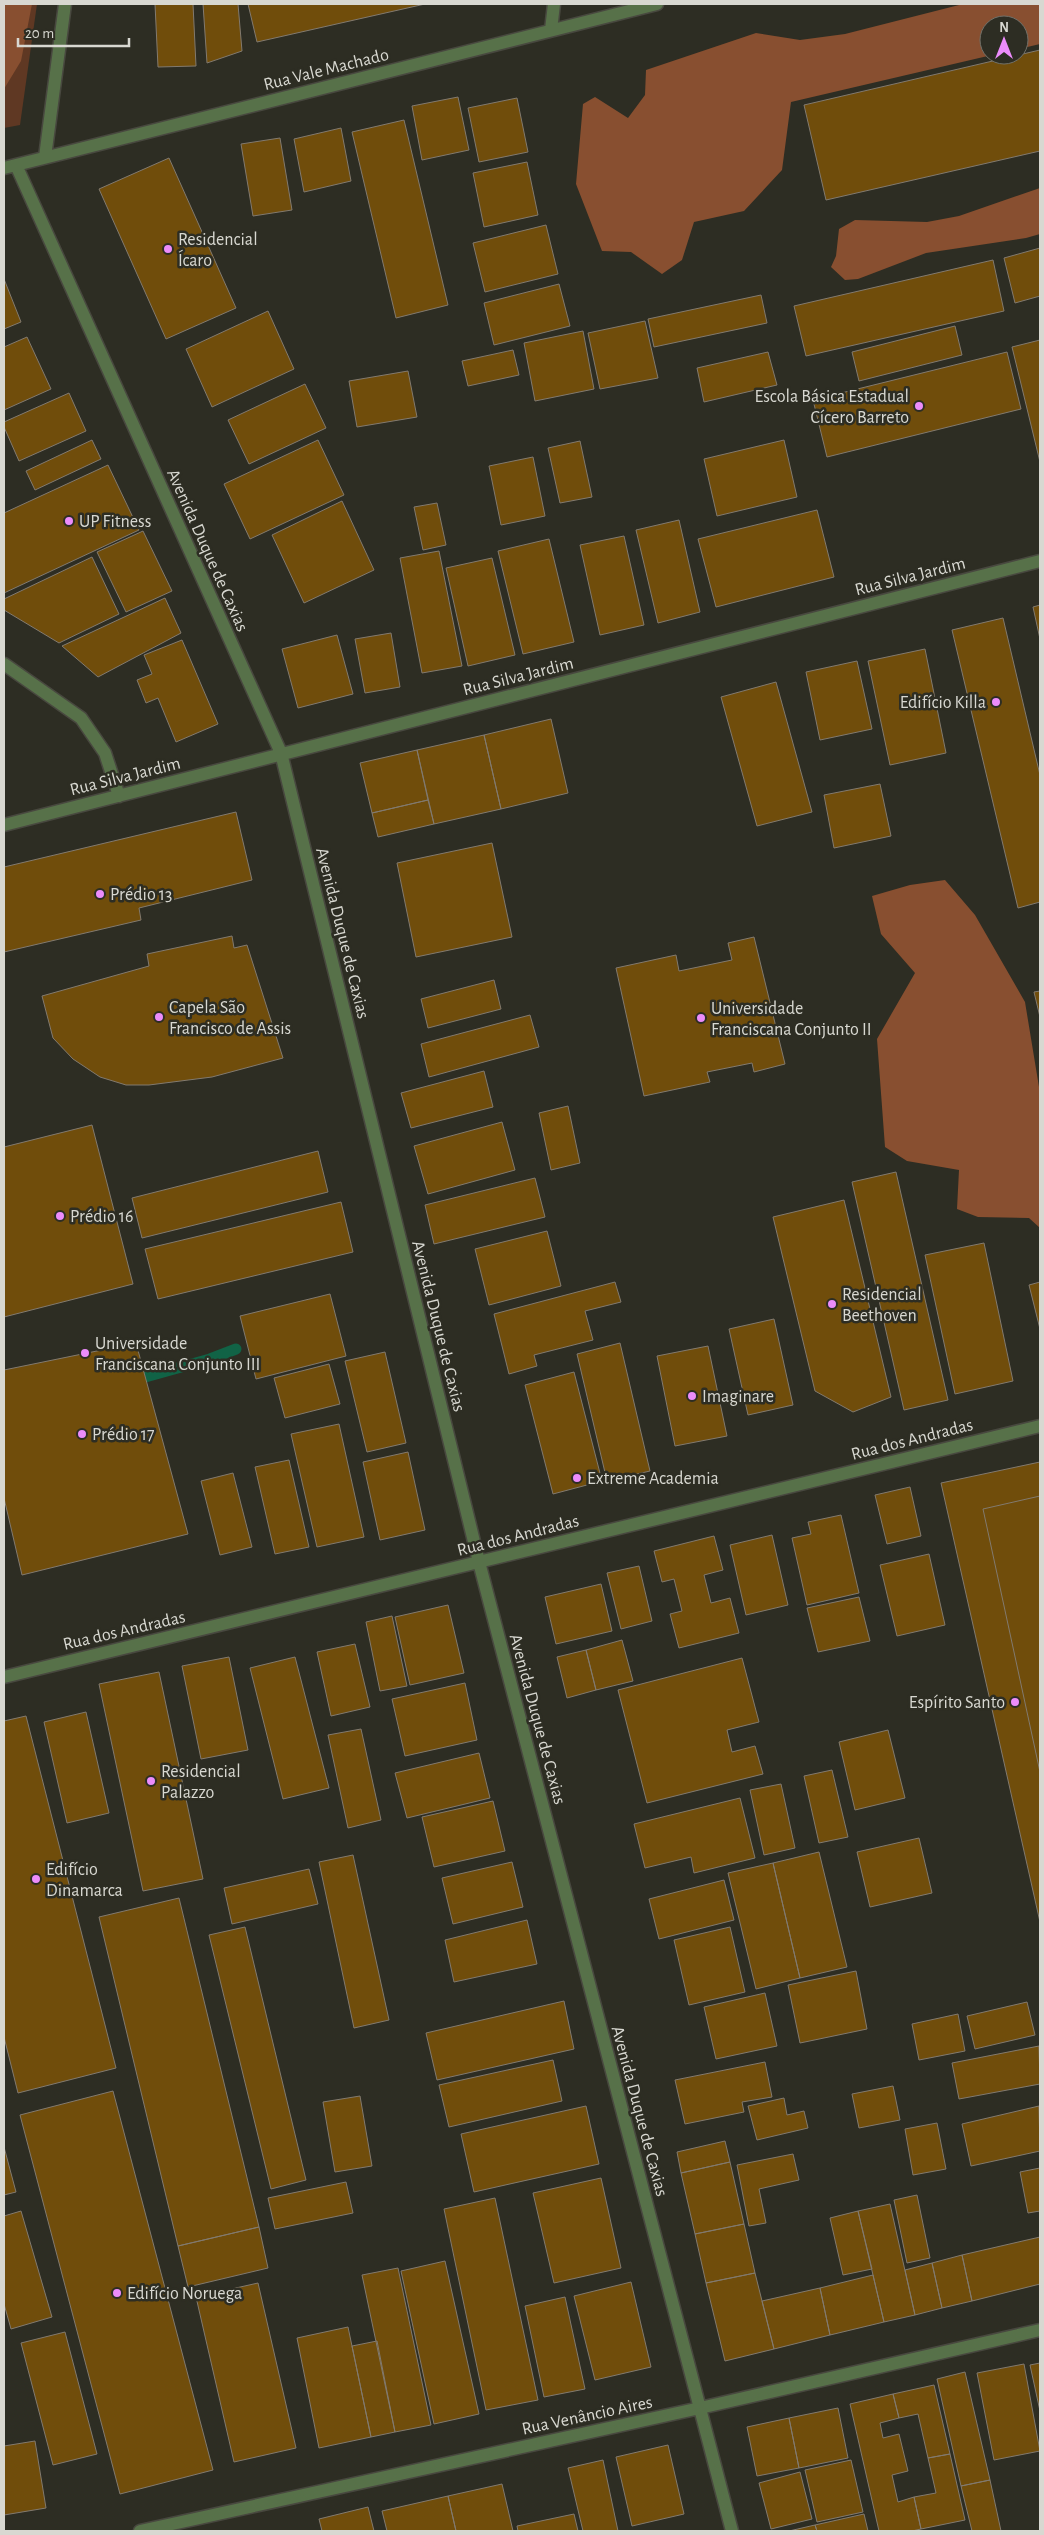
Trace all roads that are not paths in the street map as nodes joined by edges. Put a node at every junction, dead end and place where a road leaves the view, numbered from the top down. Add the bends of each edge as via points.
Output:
1 (65, 4) edge
2 (554, 4) edge
3 (657, 4) edge
4 (551, 30) junction
5 (45, 157) junction
6 (10, 166) edge
7 (1040, 561) edge
8 (4, 664) edge
9 (281, 753) junction
10 (119, 796) junction
11 (4, 825) edge
12 (1040, 1426) edge
13 (479, 1562) junction
14 (4, 1677) edge
15 (1040, 2330) edge
16 (700, 2408) junction
17 (140, 2531) edge
18 (732, 2531) edge

1 - 5 street
2 - 4 street
3 - 4 street, Rua Vale Machado
4 - 5 street, Rua Vale Machado
5 - 6 street, Rua Vale Machado
6 - 9 street, Avenida Duque de Caxias
7 - 9 street, Rua Silva Jardim
8 - 10 street via 81,718 105,753
9 - 10 street, Rua Silva Jardim
9 - 13 street, Avenida Duque de Caxias
10 - 11 street, Rua Silva Jardim
12 - 13 street, Rua dos Andradas
13 - 14 street, Rua dos Andradas
13 - 16 street, Avenida Duque de Caxias
15 - 16 street, Rua Venâncio Aires
16 - 17 street, Rua Venâncio Aires
16 - 18 street, Avenida Duque de Caxias

